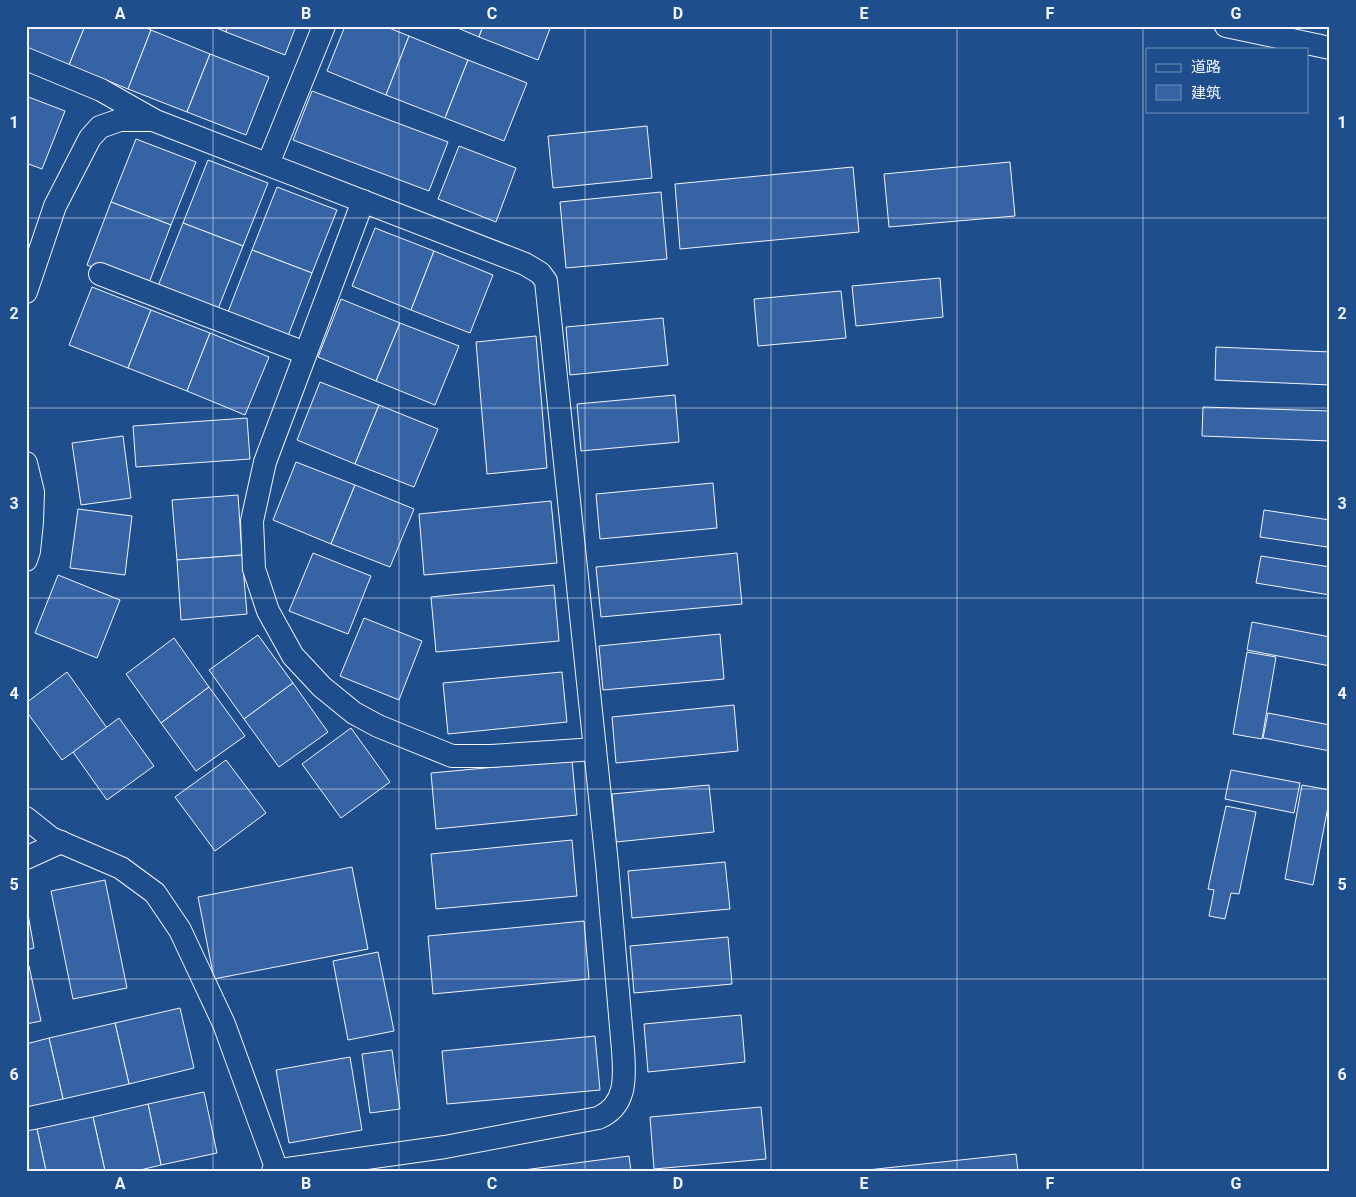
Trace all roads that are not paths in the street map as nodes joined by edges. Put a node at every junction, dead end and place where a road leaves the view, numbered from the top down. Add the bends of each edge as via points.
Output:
1 (324, 26) edge
2 (1226, 26) edge
3 (1330, 48) edge
4 (26, 60) edge
5 (153, 120) junction
6 (268, 164) junction
7 (363, 201) junction
8 (100, 274) dead end
9 (26, 292) edge
10 (306, 353) junction
11 (26, 463) edge
12 (26, 560) edge
13 (595, 749) junction
14 (26, 818) edge
15 (61, 842) junction
16 (26, 858) edge
17 (277, 1170) edge
18 (273, 1171) edge

1 - 6 street
2 - 3 street
4 - 5 street via 101,90
5 - 6 street
5 - 9 street via 120,120 100,127 90,138 55,206
6 - 7 street
7 - 10 street
7 - 13 street via 525,264 546,281
8 - 10 street
10 - 13 street via 264,462 252,521 254,569 268,611 293,656 322,687 354,713 452,756
11 - 12 street via 33,492
13 - 17 street via 624,1075 622,1092 608,1114 446,1147
14 - 15 street
15 - 16 street
15 - 17 street via 121,868 155,893 180,930 224,1024
17 - 18 street

